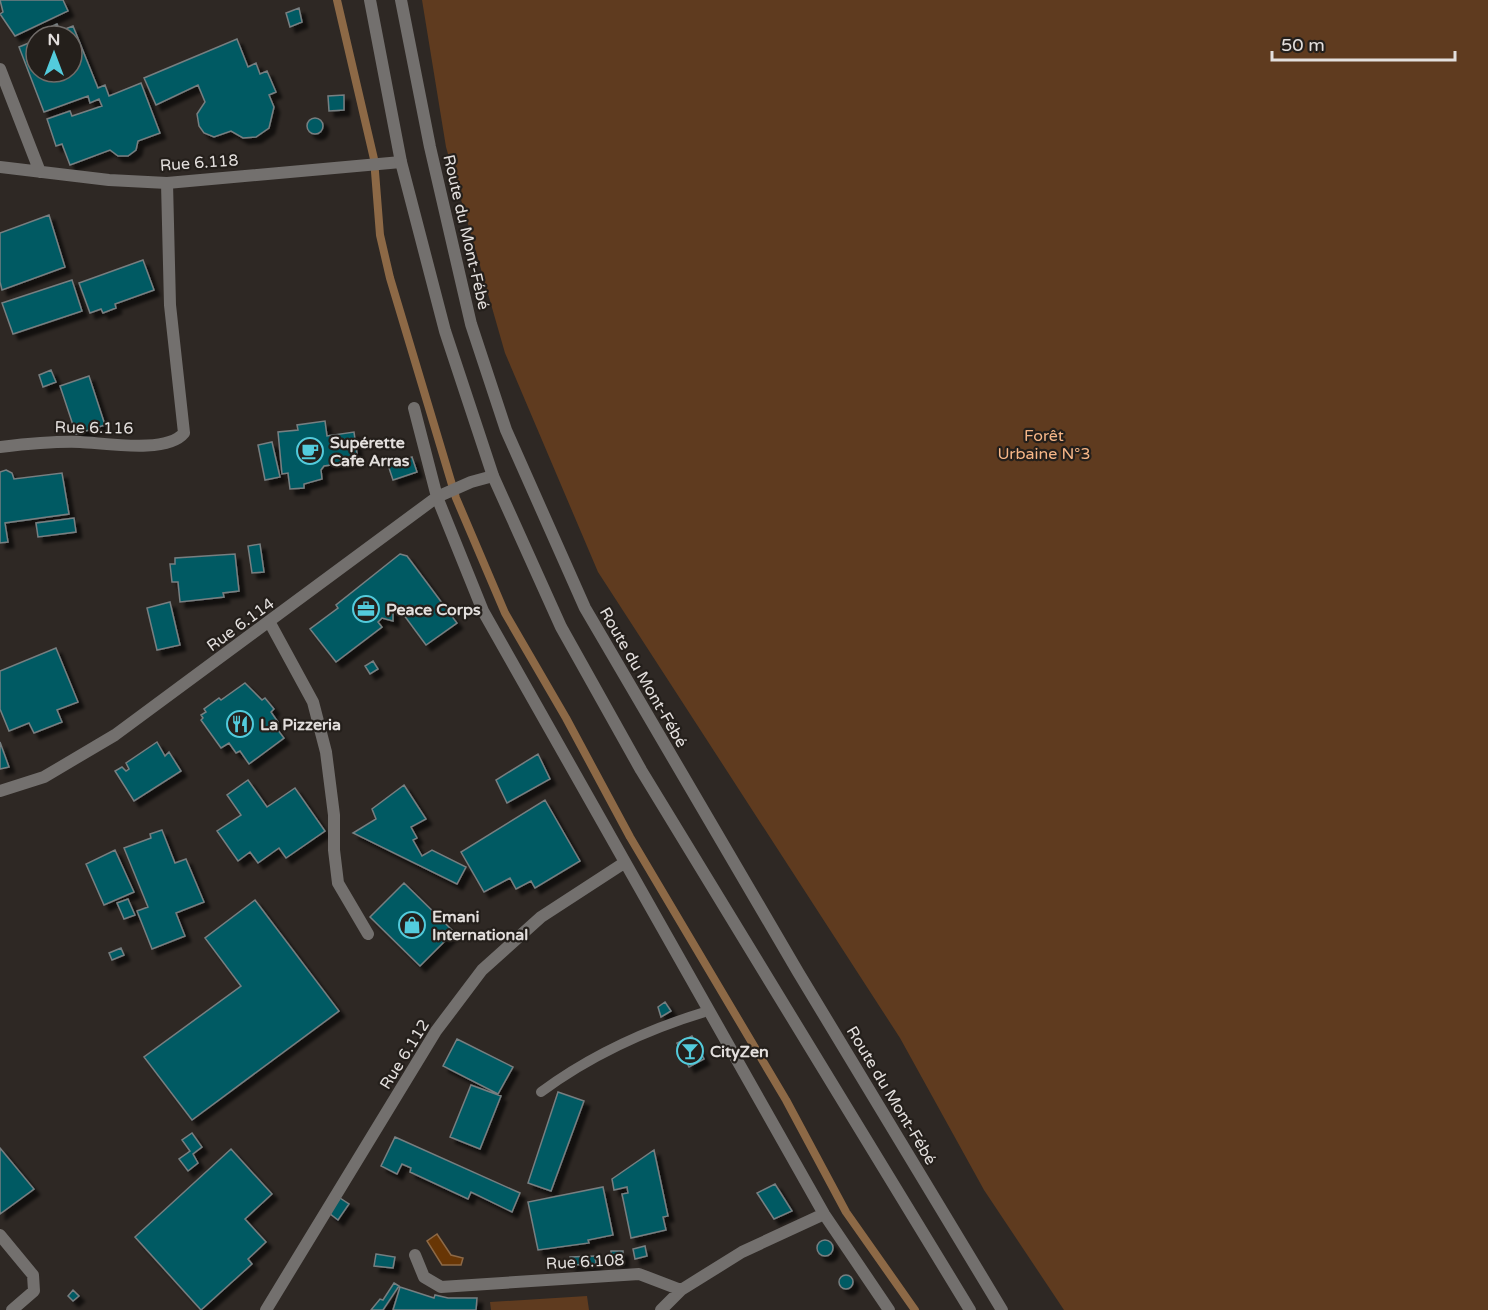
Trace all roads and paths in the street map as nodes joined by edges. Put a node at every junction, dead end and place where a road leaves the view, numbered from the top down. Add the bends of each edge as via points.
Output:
1 (370, 0) edge
2 (400, 0) edge
3 (0, 69) edge
4 (401, 162) junction
5 (0, 167) edge
6 (40, 172) junction
7 (167, 183) junction
8 (414, 408) dead end
9 (0, 447) edge
10 (493, 476) junction
11 (437, 497) junction
12 (270, 622) junction
13 (0, 791) edge
14 (624, 863) junction
15 (368, 934) dead end
16 (708, 1011) junction
17 (541, 1092) dead end
18 (824, 1214) junction
19 (0, 1235) edge
20 (415, 1255) dead end
21 (681, 1290) junction
22 (12, 1310) edge
23 (266, 1310) edge
24 (661, 1310) edge
25 (889, 1310) edge
26 (970, 1310) edge
27 (1002, 1310) edge

1 - 4 street
2 - 27 street, Route du Mont-Fébé via 471,324 506,430 585,608
3 - 6 street
4 - 7 street, Rue 6.118
4 - 10 street via 445,331
5 - 6 street, Rue 6.118
6 - 7 street, Rue 6.118
7 - 9 street, Rue 6.116 via 170,304 184,433 166,443 79,442
8 - 11 street
10 - 11 street, Rue 6.114
10 - 26 street via 561,627 641,770
11 - 12 street, Rue 6.114
11 - 14 street via 483,611
12 - 13 street, Rue 6.114 via 115,735 44,777
12 - 15 street via 313,702 326,752 338,883
14 - 16 street
14 - 23 street, Rue 6.112 via 541,917 482,970 436,1031
16 - 17 lane via 663,1024 563,1076
16 - 18 street
18 - 21 street via 742,1252
18 - 25 street
19 - 22 street via 36,1283 34,1291
20 - 21 street, Rue 6.108 via 424,1277 441,1287 639,1274
21 - 24 street

